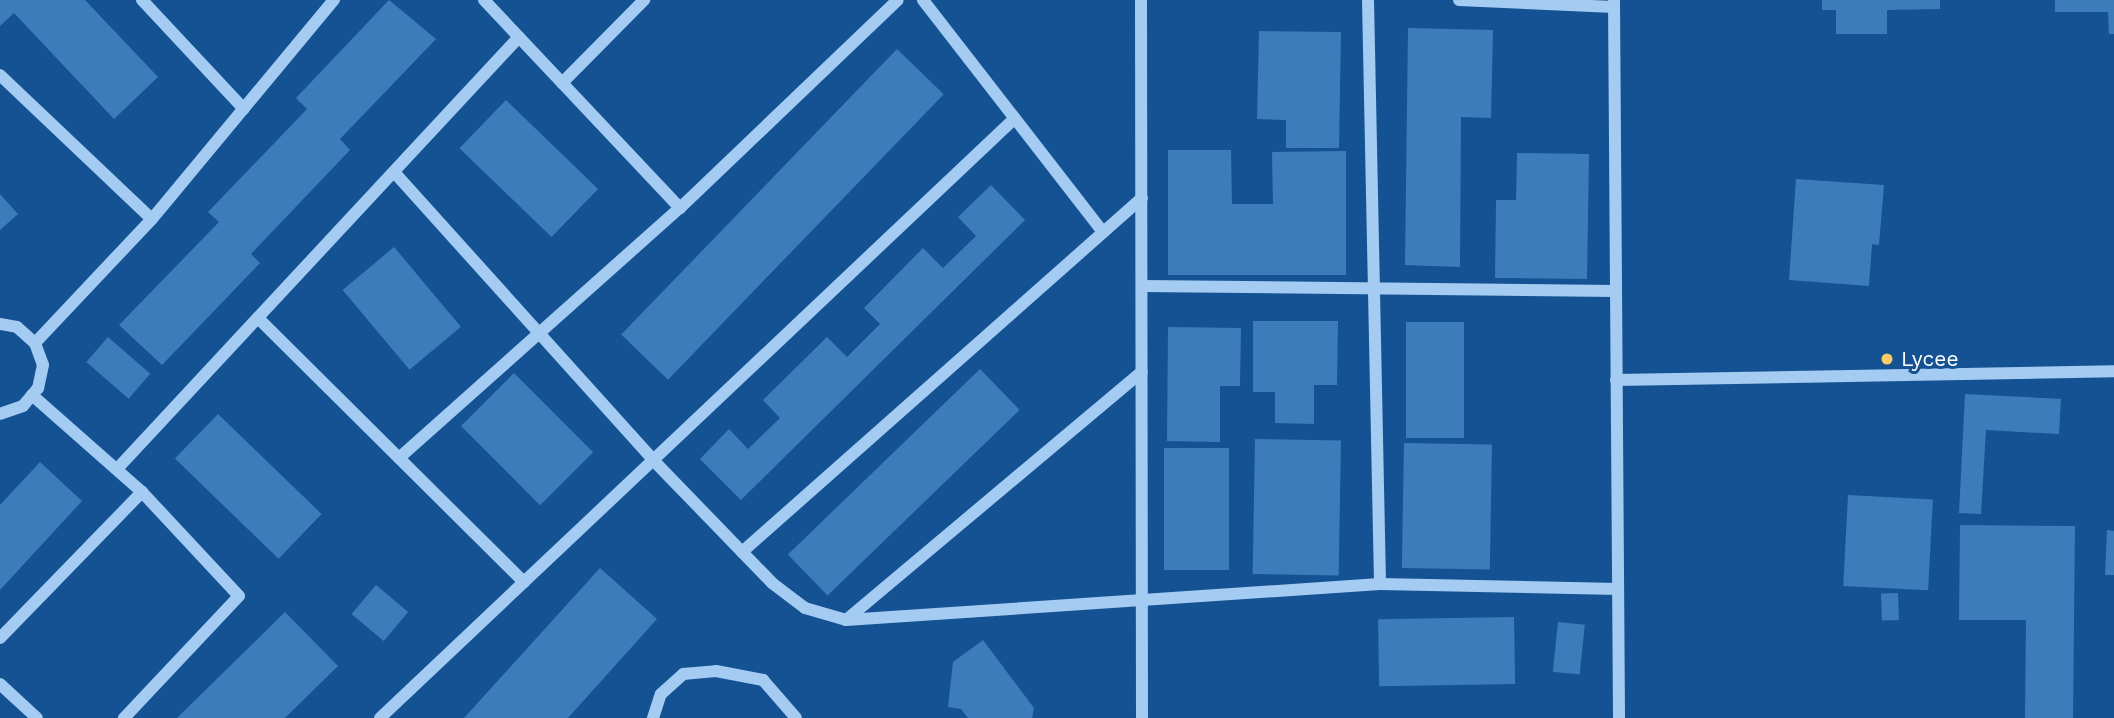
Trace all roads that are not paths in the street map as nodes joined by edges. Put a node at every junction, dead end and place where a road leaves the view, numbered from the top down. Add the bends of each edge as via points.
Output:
1 (142, 0) edge
2 (334, 0) edge
3 (484, 0) edge
4 (644, 0) edge
5 (898, 0) edge
6 (923, 0) edge
7 (1141, 0) edge
8 (1368, 0) edge
9 (1459, 0) edge
10 (1466, 0) edge
11 (1614, 3) edge
12 (519, 37) junction
13 (0, 75) edge
14 (562, 83) junction
15 (244, 109) junction
16 (1014, 119) junction
17 (394, 172) junction
18 (1142, 198) junction
19 (680, 208) junction
20 (152, 219) junction
21 (1103, 232) junction
22 (1142, 286) junction
23 (1375, 288) junction
24 (1616, 291) junction
25 (258, 318) junction
26 (0, 324) edge
27 (537, 331) junction
28 (35, 343) junction
29 (1143, 372) junction
30 (2114, 372) edge
31 (1616, 380) junction
32 (32, 395) junction
33 (0, 414) edge
34 (399, 458) junction
35 (653, 460) junction
36 (117, 469) junction
37 (142, 492) junction
38 (742, 552) junction
39 (524, 582) junction
40 (1380, 584) junction
41 (1618, 589) junction
42 (1144, 601) junction
43 (846, 620) junction
44 (0, 638) edge
45 (0, 684) edge
46 (37, 718) edge
47 (124, 718) edge
48 (380, 718) edge
49 (653, 718) edge
50 (796, 718) edge
51 (1142, 718) edge
52 (1619, 718) edge

1 - 15 street
2 - 15 street
3 - 12 street
4 - 14 street
5 - 19 street
6 - 16 street
7 - 18 street
8 - 23 street
9 - 10 street
10 - 11 street
11 - 24 street
12 - 14 street
12 - 17 street
13 - 20 street
14 - 19 street
15 - 20 street
16 - 21 street
16 - 35 street
17 - 25 street
17 - 27 street
18 - 21 street
18 - 22 street
19 - 27 street
20 - 28 street
21 - 38 street
22 - 23 street
22 - 29 street
23 - 24 street
23 - 40 street
24 - 31 street
25 - 34 street
25 - 36 street
26 - 28 street via 17,327
27 - 34 street
27 - 35 street
28 - 32 street via 43,365
29 - 42 street
29 - 43 street
30 - 31 street
31 - 41 street
32 - 33 street via 23,405
32 - 36 street
34 - 39 street
35 - 38 street
35 - 39 street
36 - 37 street
37 - 44 street
37 - 47 street via 239,596
38 - 43 street via 805,608
39 - 48 street
40 - 41 street
40 - 42 street
41 - 52 street
42 - 43 street
42 - 51 street
45 - 46 street
49 - 50 street via 661,694 683,674 716,671 763,680

